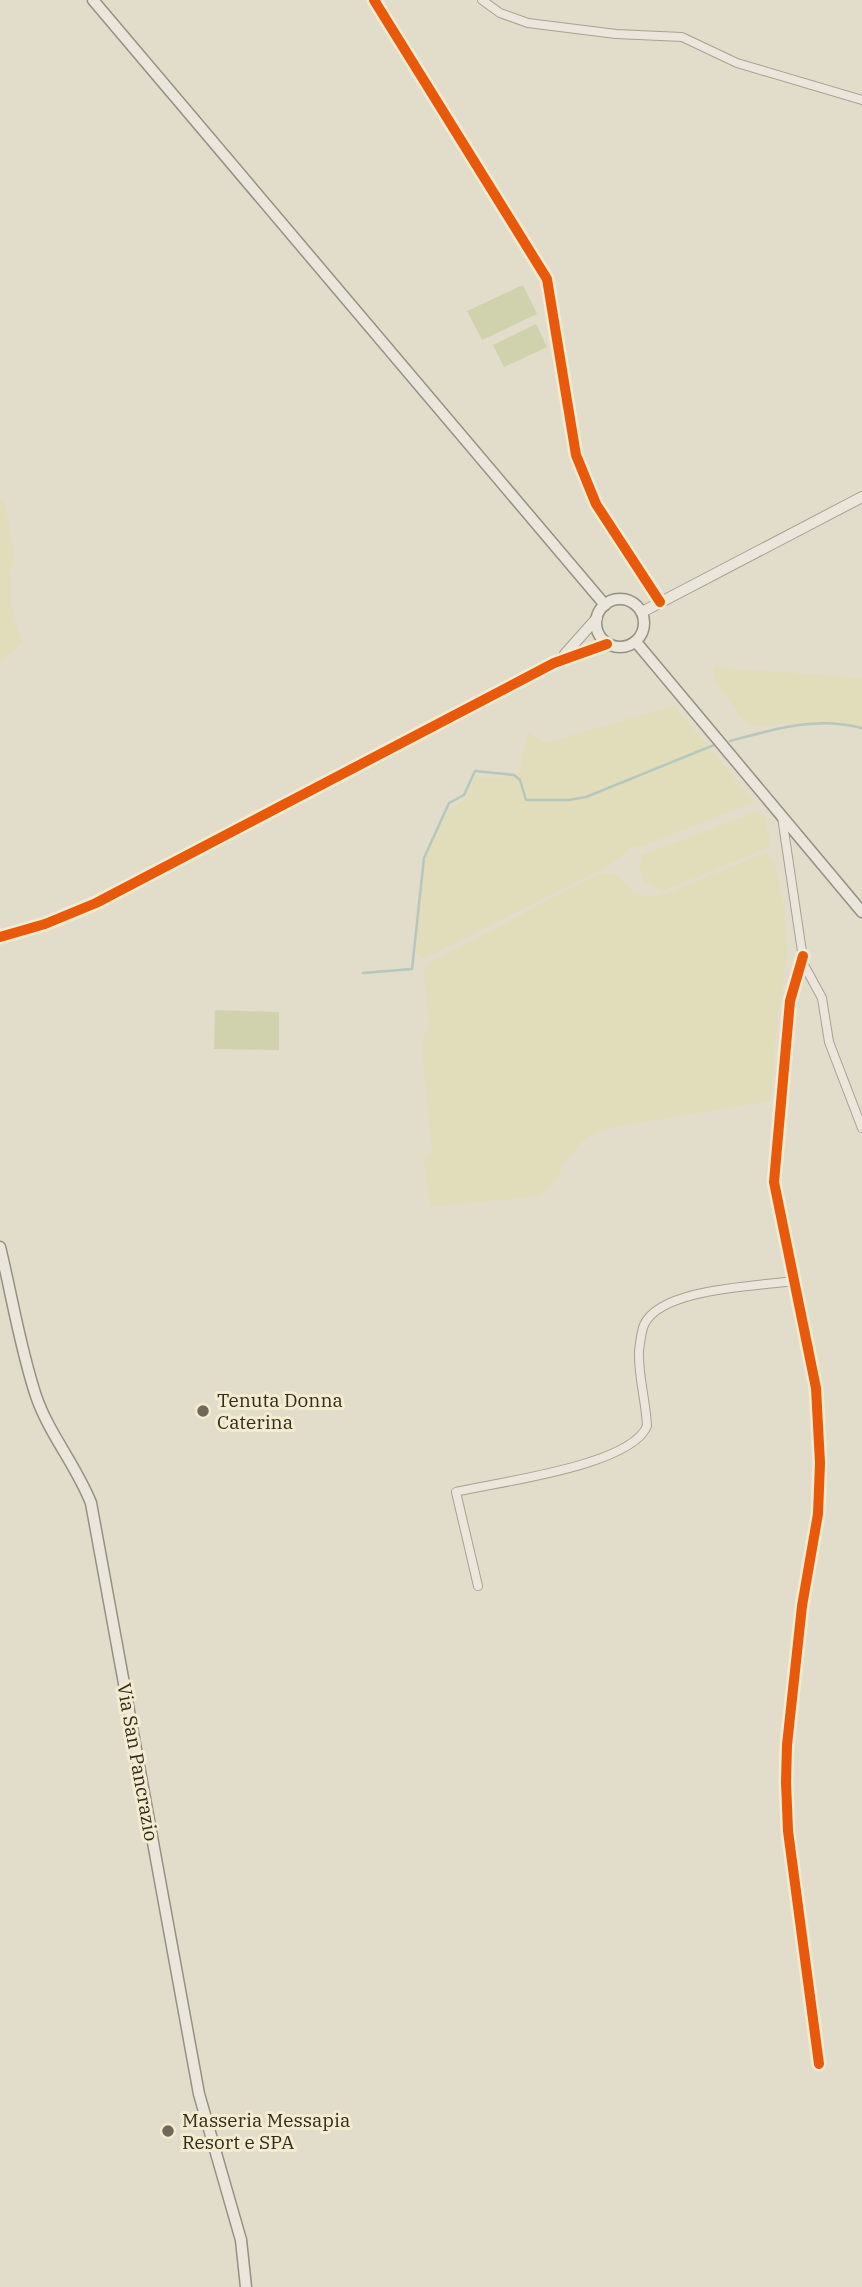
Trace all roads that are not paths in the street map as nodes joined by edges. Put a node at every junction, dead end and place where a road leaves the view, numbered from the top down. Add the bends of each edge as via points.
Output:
1 (93, 0) edge
2 (374, 0) edge
3 (482, 0) edge
4 (862, 100) edge
5 (862, 497) edge
6 (660, 602) junction
7 (605, 605) junction
8 (642, 612) junction
9 (597, 618) junction
10 (636, 642) junction
11 (607, 644) junction
12 (554, 663) junction
13 (782, 817) junction
14 (862, 912) edge
15 (2, 938) edge
16 (803, 956) junction
17 (862, 1128) edge
18 (0, 1248) edge
19 (794, 1281) junction
20 (478, 1586) dead end
21 (819, 2064) dead end
22 (246, 2287) edge

1 - 7 main road
2 - 6 street via 547,279 576,455 596,504
3 - 4 street via 500,13 528,23 682,37 737,63
5 - 6 street
6 - 8 street
7 - 8 main road via 625,600
7 - 9 main road
8 - 10 main road via 645,624
9 - 11 main road via 598,633
9 - 12 street
10 - 11 main road via 622,648
10 - 13 main road
11 - 12 street
12 - 15 street via 96,903
13 - 14 main road
13 - 16 street
16 - 17 street via 822,998 830,1042
16 - 19 street via 788,1014 774,1182
18 - 22 main road, Via San Pancrazio via 36,1396 91,1503 199,2094 241,2240
19 - 20 street via 699,1294 673,1301 652,1315 644,1325 639,1353 648,1426 635,1440 579,1467 456,1493
19 - 21 street via 816,1388 820,1463 786,1782 788,1831

